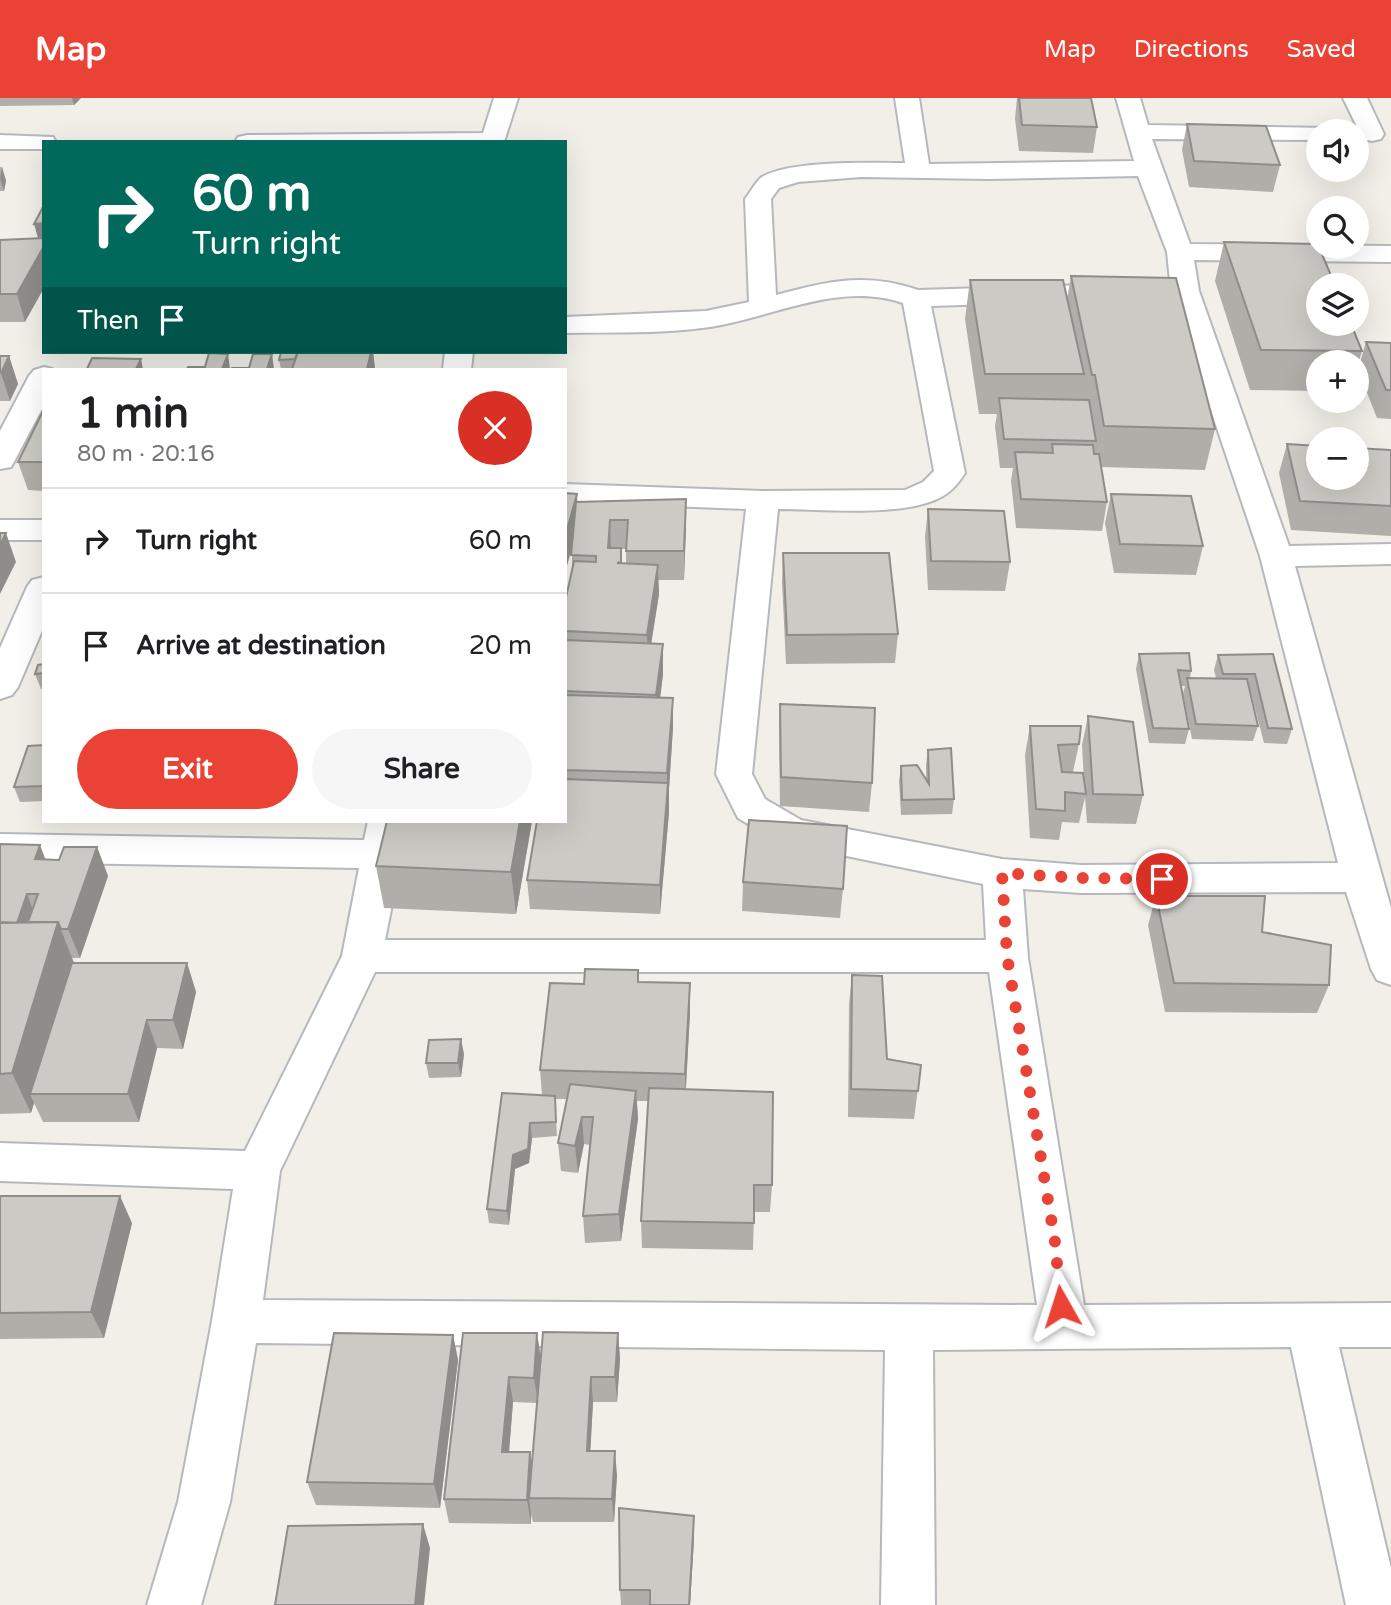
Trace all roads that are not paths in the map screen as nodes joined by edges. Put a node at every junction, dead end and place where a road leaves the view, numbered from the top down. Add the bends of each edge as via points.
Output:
1 (506, 98) edge
2 (907, 98) edge
3 (1128, 98) edge
4 (1355, 98) edge
5 (1138, 132) junction
6 (1306, 133) edge
7 (1373, 134) edge
8 (492, 140) edge
9 (0, 142) edge
10 (42, 142) edge
11 (1148, 168) junction
12 (918, 170) junction
13 (1180, 252) junction
14 (1391, 254) edge
15 (1166, 291) junction
16 (916, 298) junction
17 (763, 307) junction
18 (567, 324) edge
19 (42, 380) edge
20 (0, 460) edge
21 (567, 493) edge
22 (763, 500) junction
23 (0, 530) edge
24 (42, 530) edge
25 (1391, 554) edge
26 (1276, 556) junction
27 (42, 592) edge
28 (0, 687) edge
29 (385, 837) edge
30 (0, 848) edge
31 (1002, 873) junction
32 (1361, 877) junction
33 (362, 956) junction
34 (1007, 956) junction
35 (1391, 969) edge
36 (0, 1162) edge
37 (258, 1171) junction
38 (236, 1321) junction
39 (1310, 1325) junction
40 (1391, 1325) edge
41 (1063, 1327) junction
42 (909, 1328) junction
43 (174, 1605) edge
44 (908, 1605) edge
45 (1373, 1605) edge

1 - 8 street
2 - 12 street
3 - 5 street
4 - 7 street
5 - 6 street
5 - 11 street
9 - 10 street
11 - 12 street
11 - 13 street
12 - 17 street via 796,175 770,183 758,199
13 - 14 street
13 - 15 street
15 - 16 street
15 - 26 street
16 - 17 street via 900,290 835,288
16 - 22 street via 950,473 934,489 910,499
17 - 18 street via 708,319
19 - 20 street
21 - 22 street
22 - 31 street via 734,774 751,808 791,832
23 - 24 street
25 - 26 street
26 - 32 street
27 - 28 street
29 - 30 street
29 - 33 street
31 - 32 street via 1081,878
31 - 34 street
32 - 35 street
33 - 34 street
33 - 37 street
34 - 41 street via 1055,1242
36 - 37 street
37 - 38 street
38 - 42 street
38 - 43 street via 204,1502
39 - 40 street
39 - 41 street
39 - 45 street
41 - 42 street
42 - 44 street

